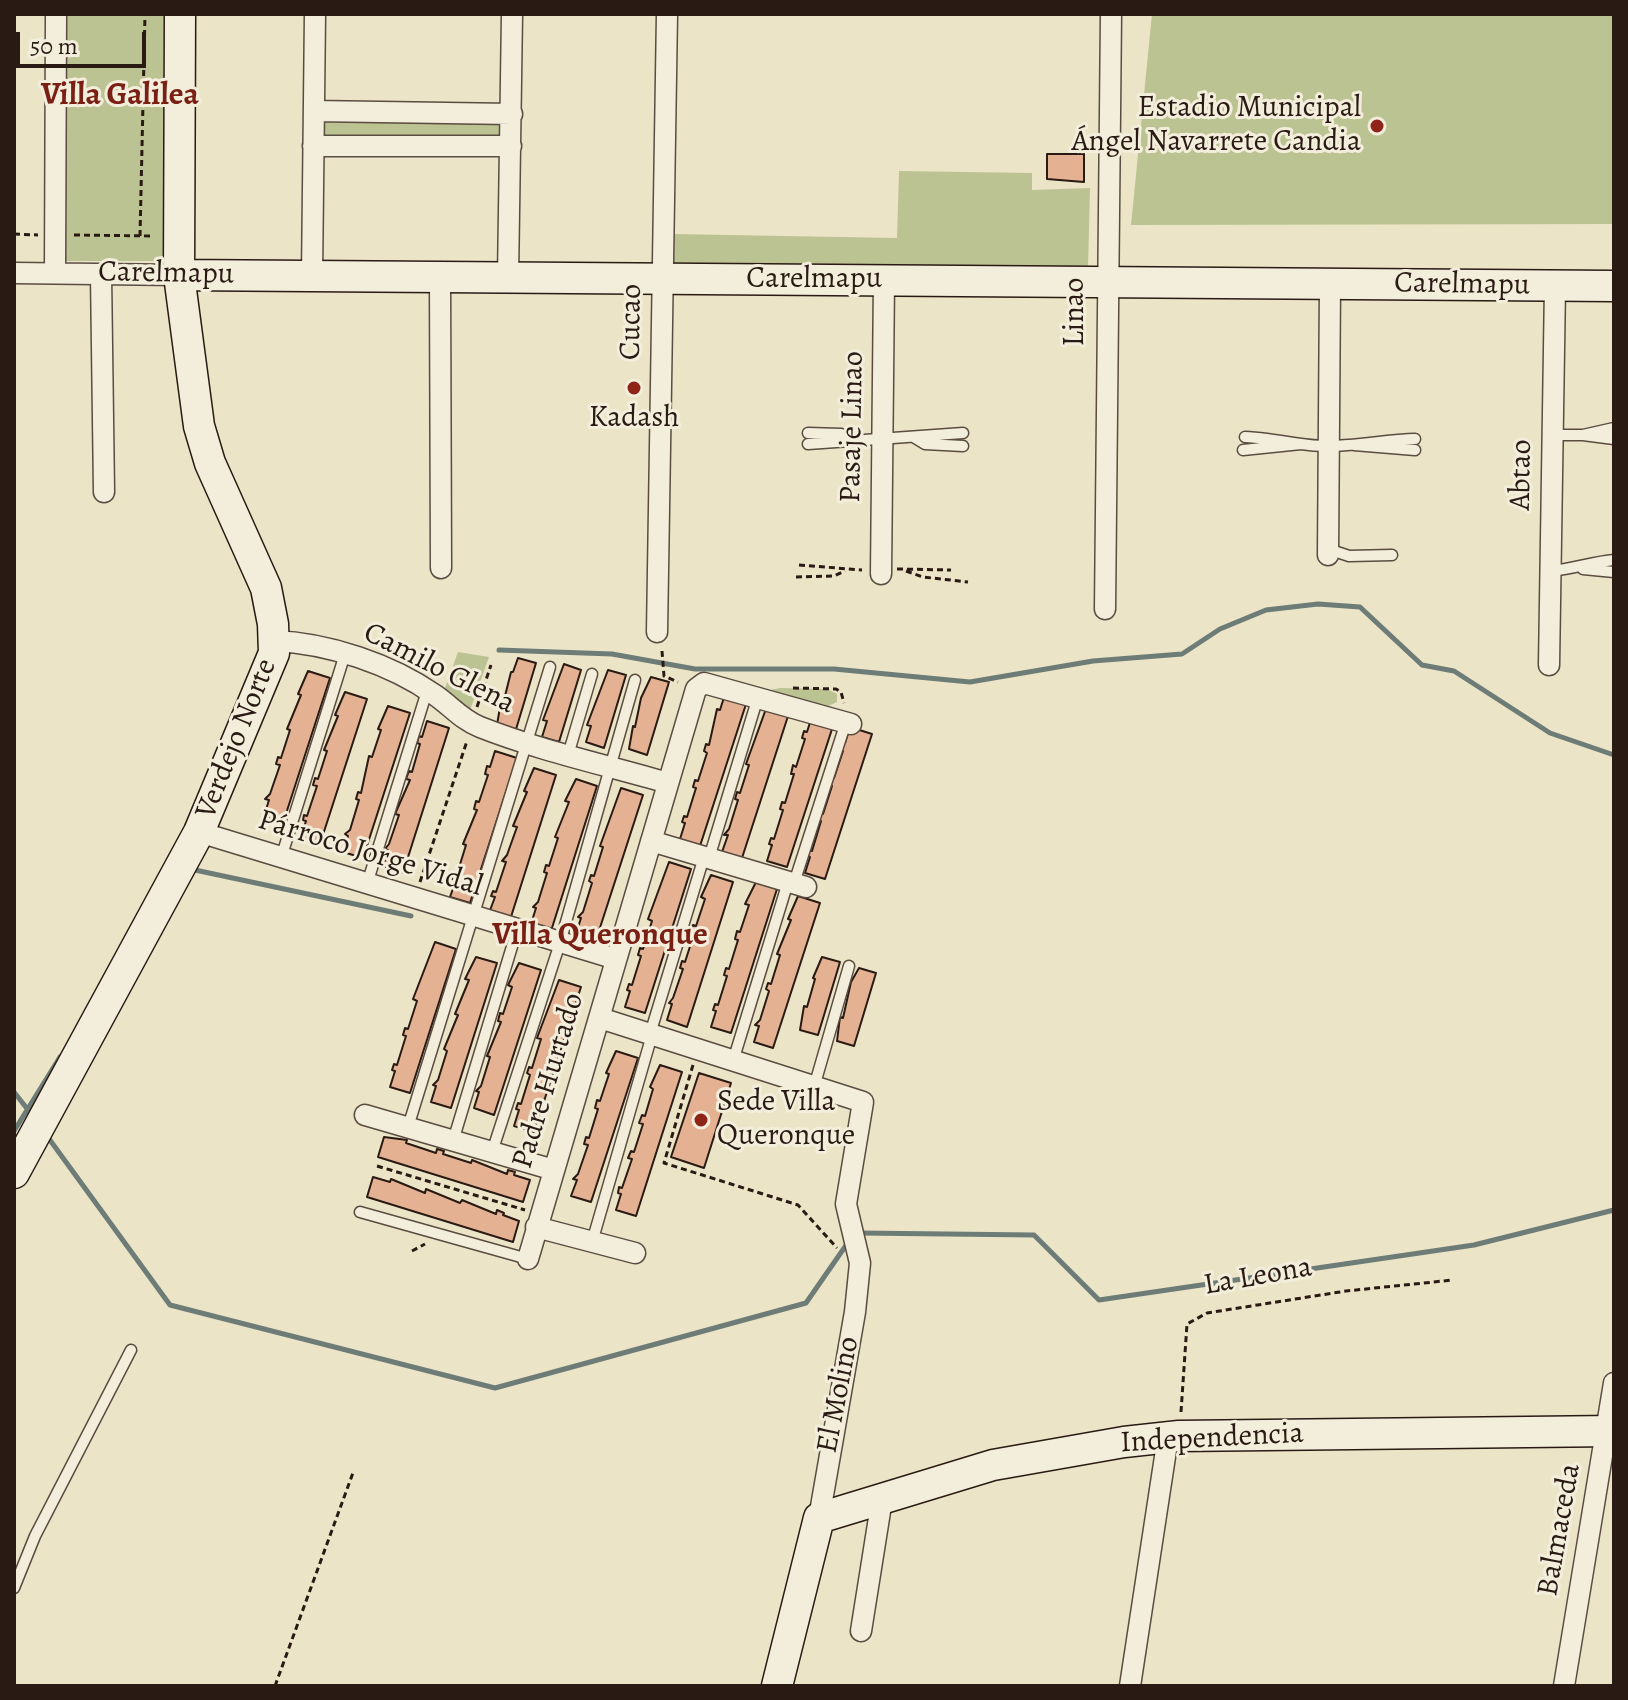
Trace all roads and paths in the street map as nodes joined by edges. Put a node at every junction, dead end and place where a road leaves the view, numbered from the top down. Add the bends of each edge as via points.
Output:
1 (56, 14) edge
2 (145, 14) edge
3 (180, 14) edge
4 (315, 14) edge
5 (512, 14) edge
6 (667, 14) edge
7 (1111, 15) edge
8 (314, 111) junction
9 (512, 114) junction
10 (313, 146) junction
11 (511, 146) junction
12 (140, 236) dead end
13 (14, 273) edge
14 (55, 273) junction
15 (101, 274) junction
16 (179, 275) junction
17 (312, 276) junction
18 (440, 277) junction
19 (508, 277) junction
20 (663, 279) junction
21 (884, 280) junction
22 (1106, 282) junction
23 (1330, 284) junction
24 (1555, 286) junction
25 (1614, 286) edge
26 (1614, 428) edge
27 (963, 433) dead end
28 (1553, 435) junction
29 (1583, 435) junction
30 (883, 437) junction
31 (1245, 437) dead end
32 (808, 438) dead end
33 (915, 438) junction
34 (1614, 439) edge
35 (1301, 444) junction
36 (1329, 444) junction
37 (1415, 445) dead end
38 (963, 446) dead end
39 (1243, 450) dead end
40 (104, 492) dead end
41 (1328, 552) joint
42 (1392, 555) dead end
43 (1614, 560) edge
44 (799, 565) dead end
45 (441, 568) dead end
46 (902, 569) junction
47 (1583, 569) junction
48 (951, 570) dead end
49 (845, 571) junction
50 (880, 571) junction
51 (1550, 571) junction
52 (1614, 572) edge
53 (796, 577) dead end
54 (968, 582) dead end
55 (1105, 609) dead end
56 (657, 632) dead end
57 (274, 641) junction
58 (345, 654) junction
59 (663, 658) dead end
60 (491, 665) dead end
61 (1549, 665) dead end
62 (550, 667) dead end
63 (592, 674) dead end
64 (664, 674) dead end
65 (635, 680) dead end
66 (427, 691) junction
67 (758, 697) junction
68 (472, 723) junction
69 (848, 723) joint
70 (528, 744) junction
71 (568, 755) junction
72 (612, 767) junction
73 (668, 783) junction
74 (199, 832) junction
75 (651, 841) junction
76 (281, 858) junction
77 (707, 858) junction
78 (796, 884) junction
79 (366, 885) junction
80 (415, 900) junction
81 (472, 917) junction
82 (517, 930) junction
83 (560, 943) junction
84 (616, 959) junction
85 (849, 966) dead end
86 (600, 1018) junction
87 (651, 1034) junction
88 (698, 1050) junction
89 (733, 1061) junction
90 (814, 1087) junction
91 (365, 1115) dead end
92 (408, 1127) junction
93 (453, 1141) junction
94 (492, 1152) junction
95 (377, 1166) dead end
96 (554, 1170) junction
97 (14, 1173) edge
98 (360, 1212) dead end
99 (538, 1221) junction
100 (821, 1231) dead end
101 (592, 1242) junction
102 (635, 1253) dead end
103 (528, 1259) joint
104 (1453, 1280) dead end
105 (131, 1350) dead end
106 (1614, 1383) edge
107 (1611, 1430) edge
108 (1174, 1437) junction
109 (354, 1470) dead end
110 (882, 1499) junction
111 (819, 1518) junction
112 (14, 1588) edge
113 (861, 1631) dead end
114 (275, 1686) edge
115 (777, 1686) edge
116 (1130, 1686) edge
117 (1564, 1686) edge

1 - 14 street
2 - 12 path
3 - 16 street, Verdejo Norte
4 - 8 street
5 - 9 street
6 - 20 street, Cucao
7 - 22 street, Linao
8 - 9 street
8 - 10 street
9 - 11 street
10 - 11 street
10 - 17 street
11 - 19 street
13 - 14 street, Carelmapu
14 - 15 street, Carelmapu
15 - 16 street, Carelmapu
15 - 40 street
16 - 17 street, Carelmapu
16 - 57 street, Verdejo Norte via 202,438 266,588
17 - 18 street, Carelmapu
18 - 19 street, Carelmapu
18 - 45 street
19 - 20 street, Carelmapu
20 - 21 street, Carelmapu
20 - 56 street, Cucao
21 - 22 street, Carelmapu
21 - 30 street, Pasaje Linao
22 - 23 street, Carelmapu
22 - 55 street, Linao
23 - 24 street, Carelmapu
23 - 36 street
24 - 25 street, Carelmapu
24 - 28 street, Abtao
26 - 29 lane
27 - 33 lane
28 - 29 lane
28 - 51 street, Abtao
29 - 34 lane
30 - 32 lane
30 - 33 lane
30 - 50 street, Pasaje Linao
31 - 35 lane
33 - 38 lane via 925,444
35 - 36 lane
35 - 39 lane
36 - 37 lane
36 - 41 street
41 - 42 lane
43 - 47 lane
44 - 49 path
46 - 48 path
46 - 50 path
46 - 54 path
47 - 51 lane
47 - 52 lane
49 - 50 path
49 - 53 path
51 - 61 street, Abtao
57 - 58 street, Camilo Glena
57 - 74 street, Verdejo Norte via 270,669
58 - 66 street, Camilo Glena
58 - 76 lane
59 - 64 path
60 - 68 path
62 - 70 lane
63 - 71 lane
65 - 72 lane
66 - 68 street, Camilo Glena
66 - 79 lane
67 - 69 street
67 - 73 street, Padre Hurtado via 704,683 696,689
67 - 77 lane
68 - 70 street, Camilo Glena
68 - 80 path
69 - 78 lane
70 - 71 street, Camilo Glena
70 - 81 lane
71 - 72 street, Camilo Glena
72 - 73 street, Camilo Glena
72 - 83 lane
73 - 75 street, Padre Hurtado
74 - 76 street, Párroco Jorge Vidal
74 - 97 street, Verdejo Norte
75 - 77 street
75 - 84 street, Padre Hurtado
76 - 79 street, Párroco Jorge Vidal
77 - 78 street
77 - 87 lane
78 - 89 lane
79 - 80 street, Párroco Jorge Vidal
80 - 81 street, Párroco Jorge Vidal
81 - 82 street, Párroco Jorge Vidal
81 - 92 lane
82 - 83 street, Párroco Jorge Vidal
82 - 93 lane
83 - 84 street, Párroco Jorge Vidal
83 - 94 lane
84 - 86 street, Padre Hurtado
85 - 90 lane
86 - 87 street
86 - 96 street, Padre Hurtado
87 - 88 street
87 - 101 lane
88 - 89 street
88 - 100 path via 664,1163 798,1205
89 - 90 street
90 - 111 street, El Molino via 863,1102 846,1204 860,1263 855,1312
91 - 92 street
92 - 93 street
93 - 94 street
94 - 96 street
95 - 99 path
96 - 99 street, Padre Hurtado
98 - 103 lane
99 - 101 street
99 - 103 street, Padre Hurtado
101 - 102 street
104 - 108 path, La Leona via 1207,1313 1187,1324
105 - 112 lane via 35,1536
106 - 107 street, Balmaceda
107 - 108 street, Independencia
107 - 117 street, Balmaceda
108 - 110 street, Independencia via 1036,1456
108 - 116 street
109 - 114 path
110 - 111 street, Independencia
110 - 113 street
111 - 115 street, El Molino

